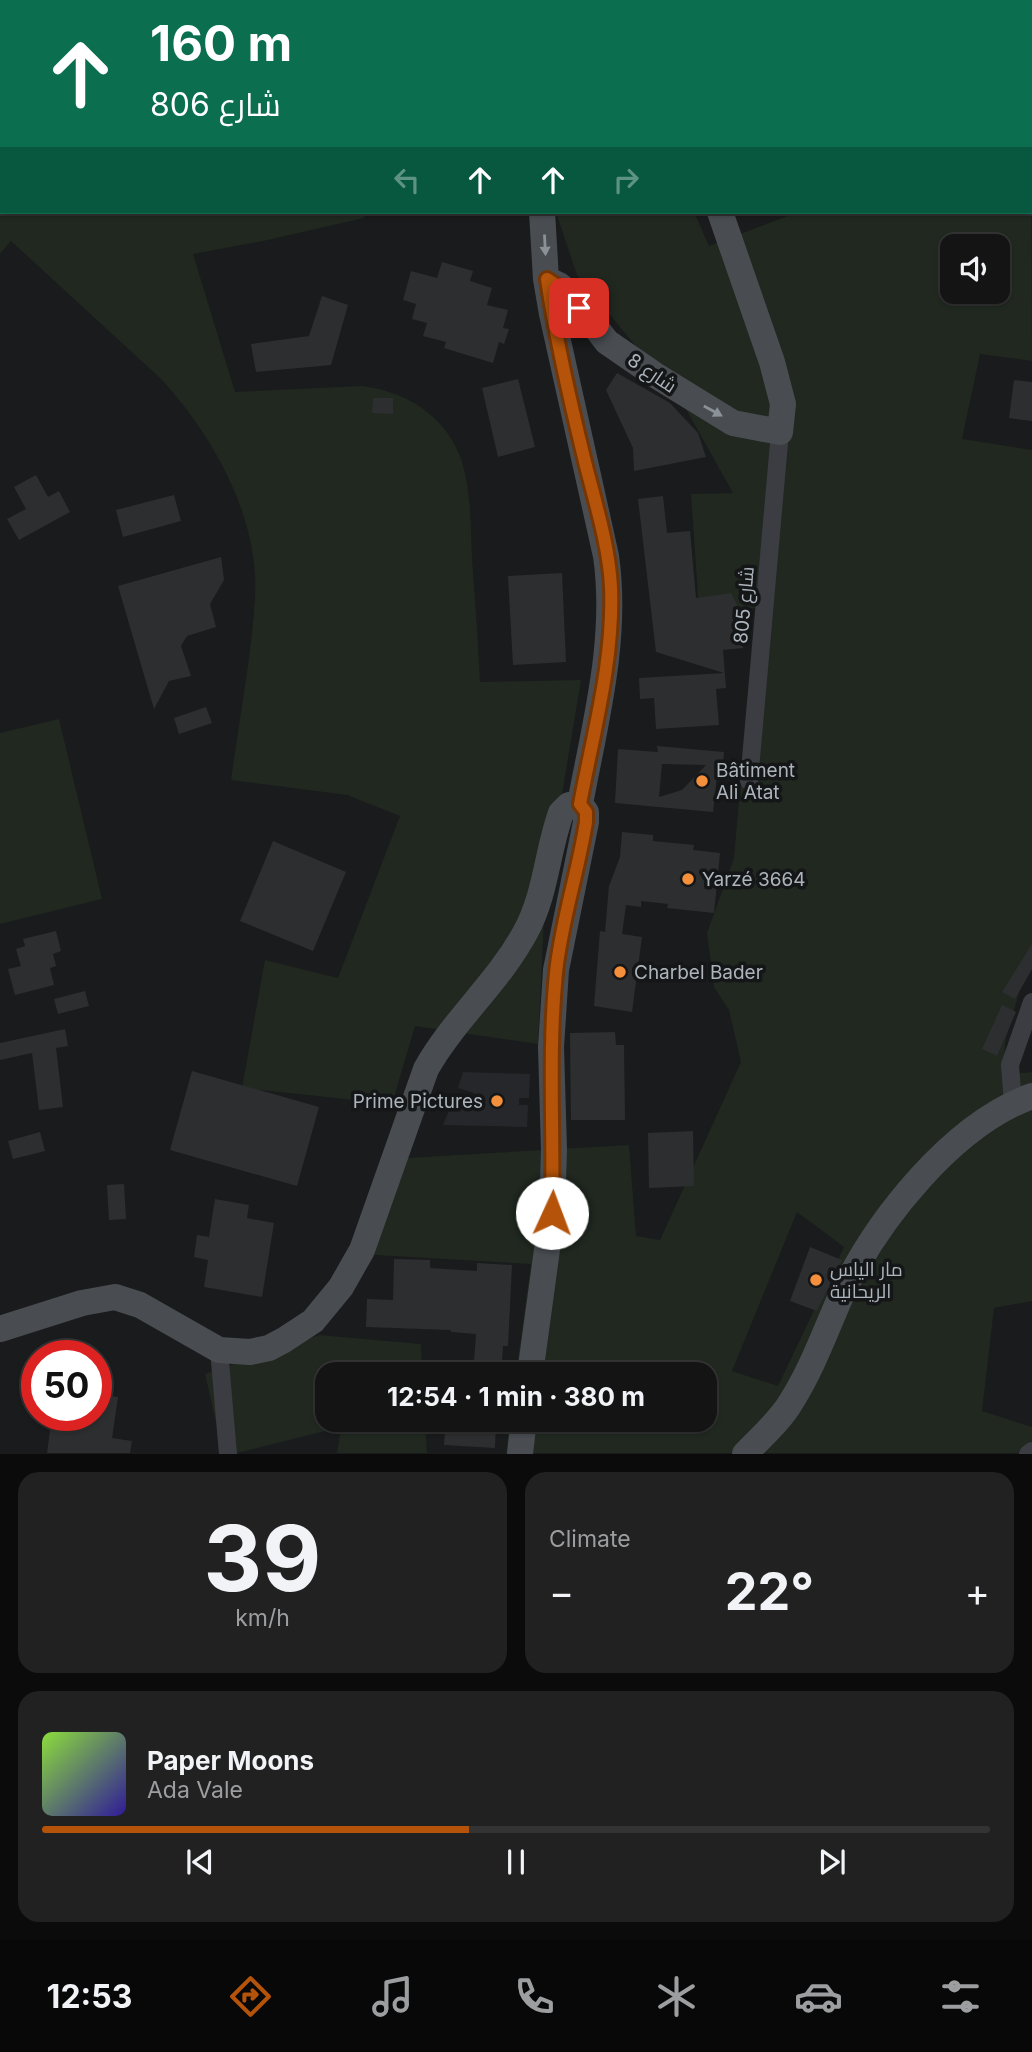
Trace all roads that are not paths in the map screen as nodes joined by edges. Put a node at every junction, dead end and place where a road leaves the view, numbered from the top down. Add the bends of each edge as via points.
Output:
1 (542, 214) edge
2 (721, 214) edge
3 (547, 279) junction
4 (780, 432) junction
5 (749, 781) dead end
6 (580, 804) junction
7 (1032, 1002) edge
8 (1023, 1100) edge
9 (0, 1329) edge
10 (219, 1350) junction
11 (532, 1362) edge
12 (523, 1432) edge
13 (228, 1454) edge
14 (520, 1454) edge
15 (745, 1454) edge

1 -> 3 main road
2 - 4 main road via 772,362 783,404
3 -> 4 main road, شارع 8 via 570,294 607,342 655,375 733,423
3 - 6 main road via 611,587 602,688
4 - 5 street, شارع 805
6 - 10 main road via 569,805 561,813 526,930 484,993 438,1046 426,1069 362,1250 341,1287 313,1321 269,1348
6 - 11 main road via 586,822 556,970 551,1048 552,1213
7 - 8 street via 1010,1065
8 - 15 main road via 963,1136 936,1161 882,1227 859,1260 790,1405
9 - 10 main road via 115,1297 140,1305
10 - 13 street
12 - 14 main road

